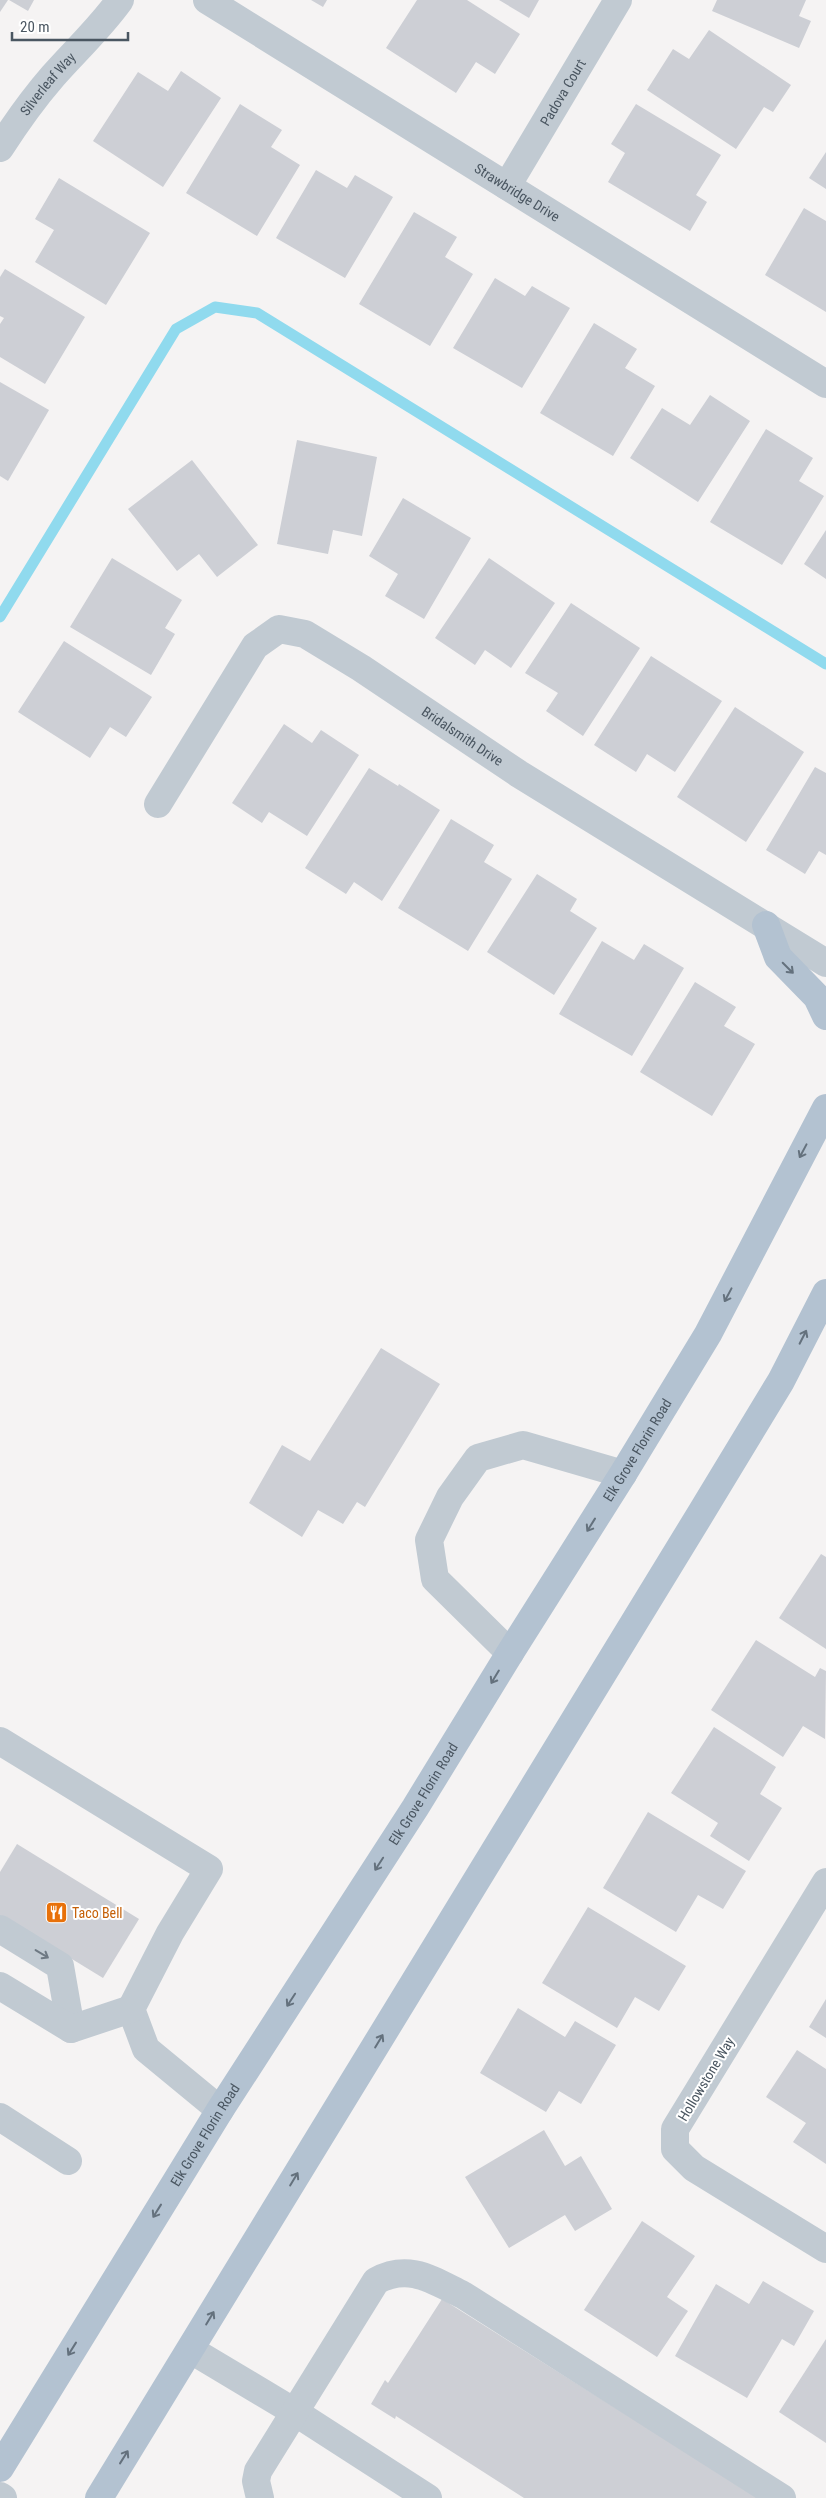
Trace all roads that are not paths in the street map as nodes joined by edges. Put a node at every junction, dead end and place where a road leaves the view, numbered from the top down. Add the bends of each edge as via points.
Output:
1 (120, 0) edge
2 (208, 0) edge
3 (618, 0) edge
4 (0, 148) edge
5 (507, 186) junction
6 (826, 384) edge
7 (158, 804) dead end
8 (766, 925) junction
9 (826, 964) edge
10 (826, 1016) edge
11 (826, 1108) edge
12 (826, 1293) edge
13 (623, 1474) junction
14 (510, 1653) junction
15 (0, 1741) edge
16 (826, 1882) edge
17 (0, 1929) edge
18 (0, 1986) edge
19 (131, 2009) junction
20 (71, 2029) junction
21 (220, 2110) junction
22 (0, 2117) edge
23 (68, 2161) dead end
24 (826, 2249) edge
25 (191, 2350) junction
26 (293, 2411) junction
27 (0, 2468) edge
28 (99, 2498) edge
29 (260, 2498) edge
30 (428, 2498) edge
31 (782, 2498) edge

1 - 4 street, Silverleaf Way via 52,77
2 - 5 street, Strawbridge Drive
3 - 5 street, Padova Court
5 - 6 street, Strawbridge Drive
7 - 8 street, Bridalsmith Drive via 256,646 278,629 306,634 520,774
8 - 9 street, Bridalsmith Drive
8 -> 10 main road via 778,957 817,996
11 -> 13 main road, Elk Grove Florin Road via 708,1334
25 -> 12 main road via 776,1389
13 -> 14 main road, Elk Grove Florin Road
13 - 14 street via 523,1445 478,1458 450,1497 429,1540 435,1579
14 -> 21 main road, Elk Grove Florin Road via 415,1808
15 - 19 street via 209,1869 170,1933
16 - 24 street, Hollowstone Way via 675,2129 675,2149 694,2168
17 -> 20 street via 60,1966
18 - 20 street
19 - 20 street
19 - 21 street via 146,2049
21 -> 27 main road, Elk Grove Florin Road
22 - 23 street
25 - 26 street
28 -> 25 main road
26 - 29 street via 258,2471 256,2482
26 - 30 street
26 - 31 street via 376,2281 390,2273 416,2273 463,2295

